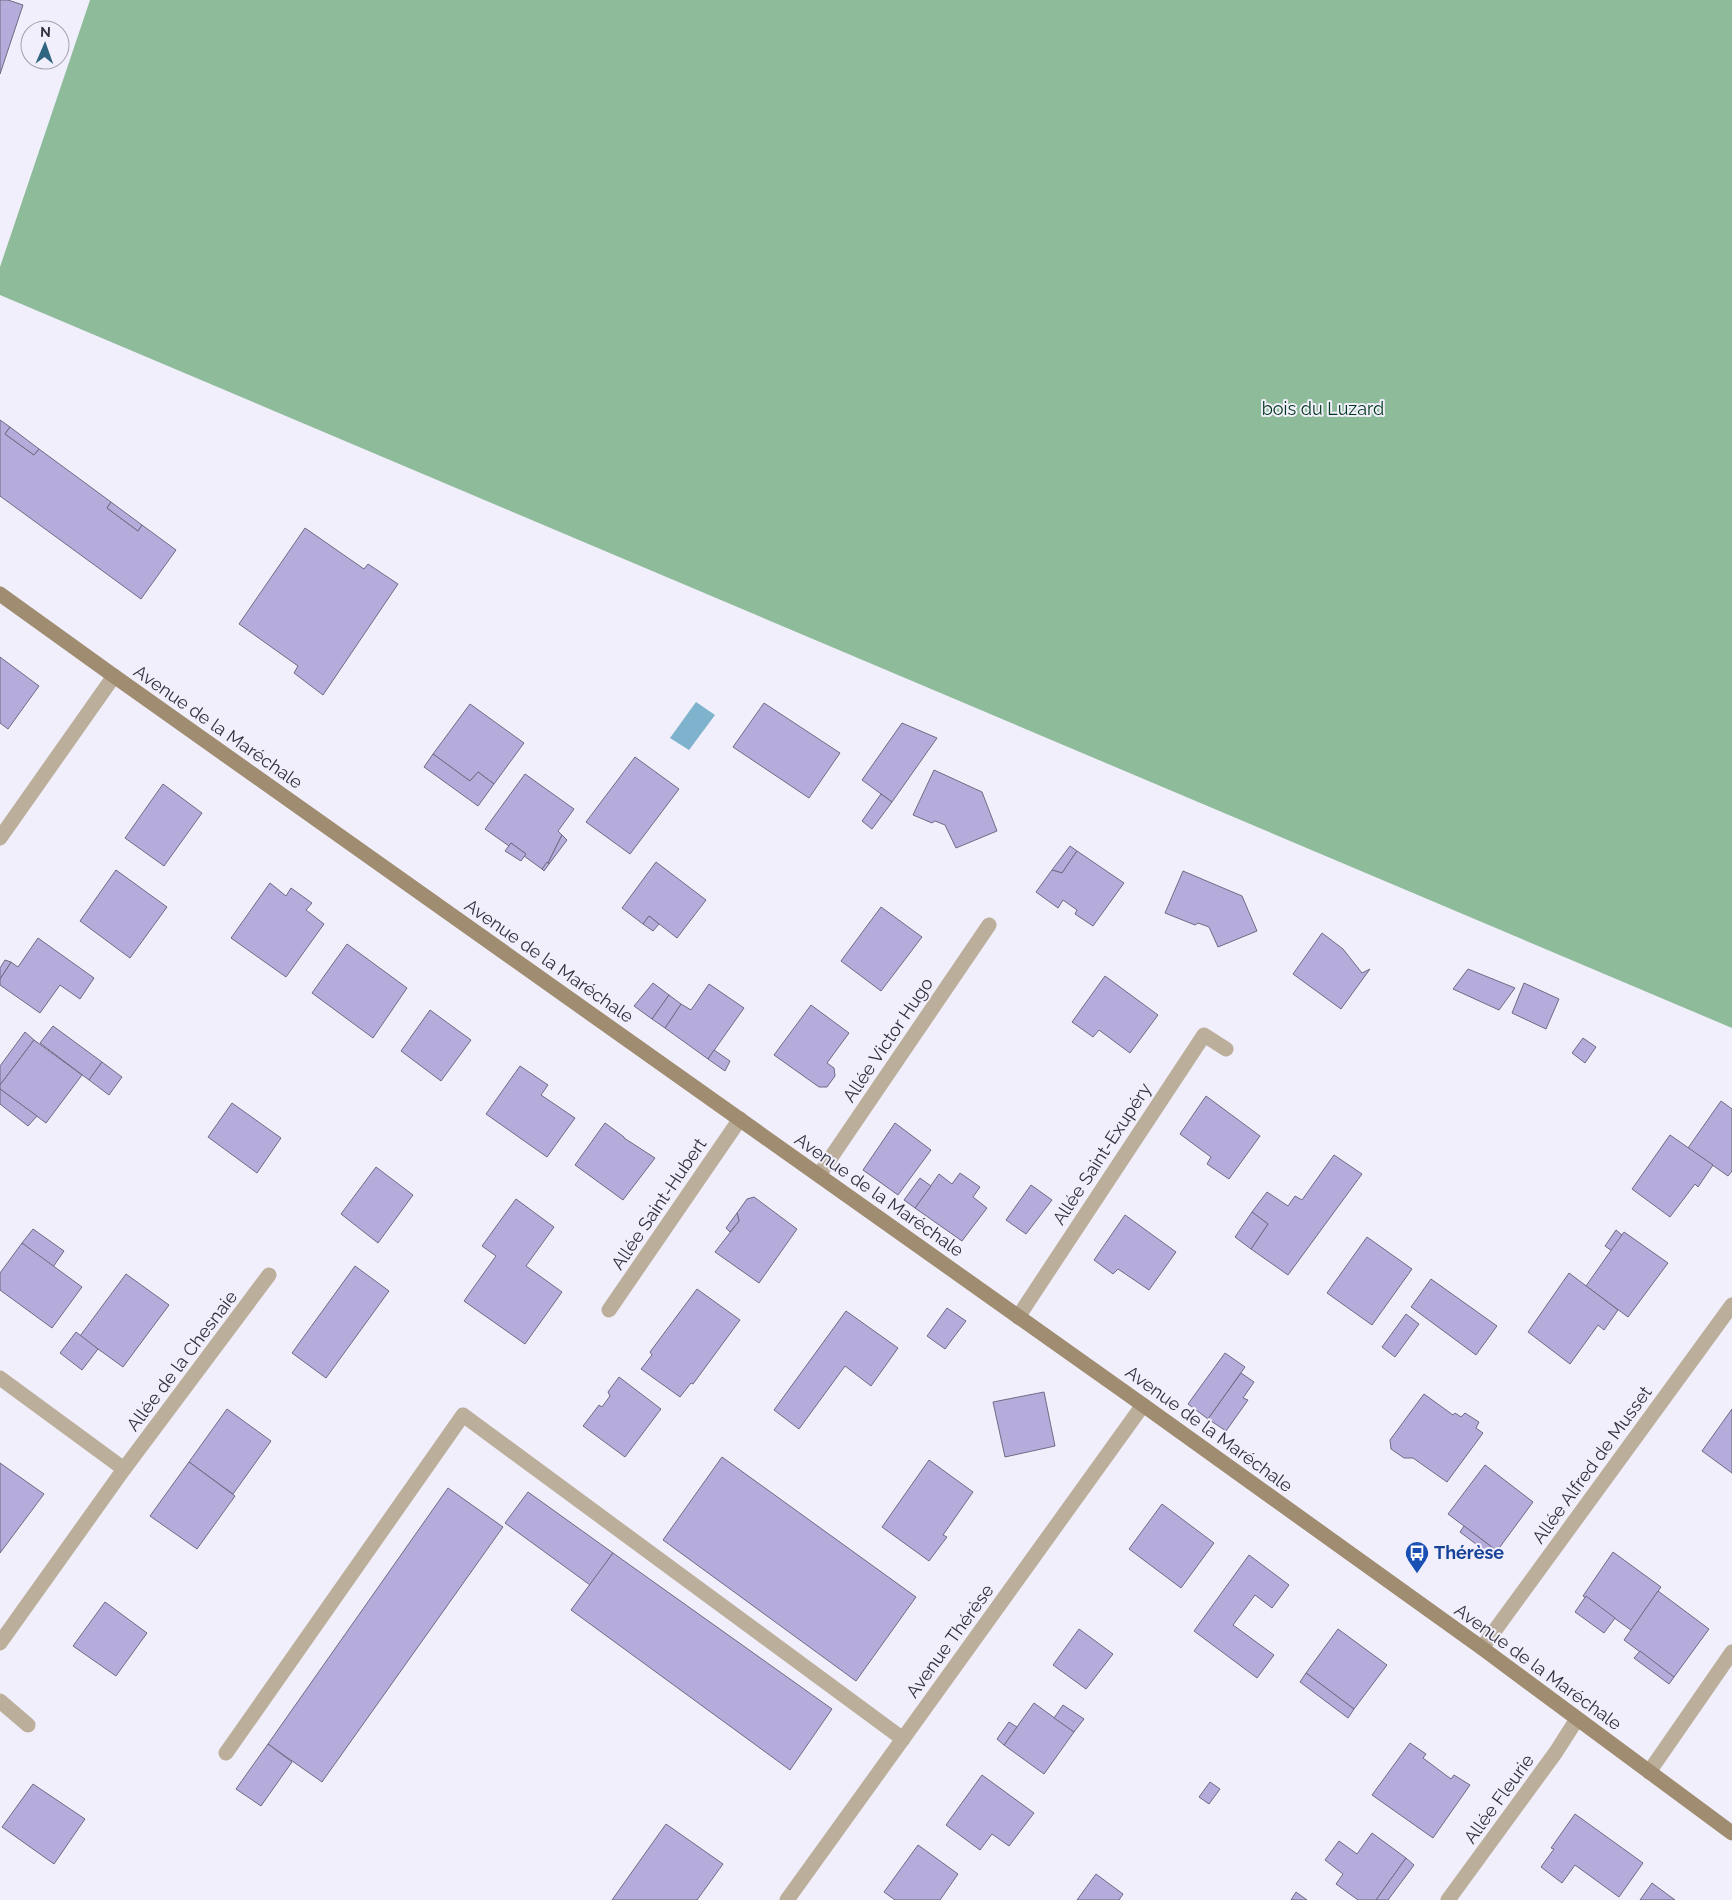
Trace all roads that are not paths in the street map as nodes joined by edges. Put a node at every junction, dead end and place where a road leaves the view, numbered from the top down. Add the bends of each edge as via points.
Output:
1 (0, 594) edge
2 (114, 676) junction
3 (0, 838) edge
4 (989, 926) dead end
5 (1226, 1049) dead end
6 (740, 1119) junction
7 (819, 1175) junction
8 (269, 1275) dead end
9 (1732, 1305) edge
10 (609, 1310) dead end
11 (1018, 1316) junction
12 (0, 1378) edge
13 (1143, 1405) junction
14 (124, 1469) junction
15 (0, 1643) edge
16 (1482, 1648) junction
17 (1732, 1652) edge
18 (0, 1701) edge
19 (1577, 1719) junction
20 (28, 1725) dead end
21 (903, 1739) junction
22 (226, 1753) dead end
23 (1649, 1772) junction
24 (1732, 1833) edge
25 (787, 1900) edge
26 (1448, 1900) edge

1 - 2 street, Avenue de la Maréchale
2 - 3 street
2 - 6 street, Avenue de la Maréchale
4 - 7 street, Allée Victor Hugo
5 - 11 street, Allée Saint-Exupéry via 1204,1035
6 - 7 street, Avenue de la Maréchale
6 - 10 street, Allée Saint-Hubert
7 - 11 street, Avenue de la Maréchale
8 - 14 street, Allée de la Chesnaie
9 - 16 street, Allée Alfred de Musset
11 - 13 street, Avenue de la Maréchale
12 - 14 street
13 - 16 street, Avenue de la Maréchale
13 - 21 street, Avenue Thérèse
14 - 15 street, Allée de la Chesnaie
16 - 19 street, Avenue de la Maréchale
17 - 23 street
18 - 20 street
19 - 23 street, Avenue de la Maréchale
19 - 26 street, Allée Fleurie
21 - 22 street via 463,1415
21 - 25 street, Avenue Thérèse
23 - 24 street, Avenue de la Maréchale

